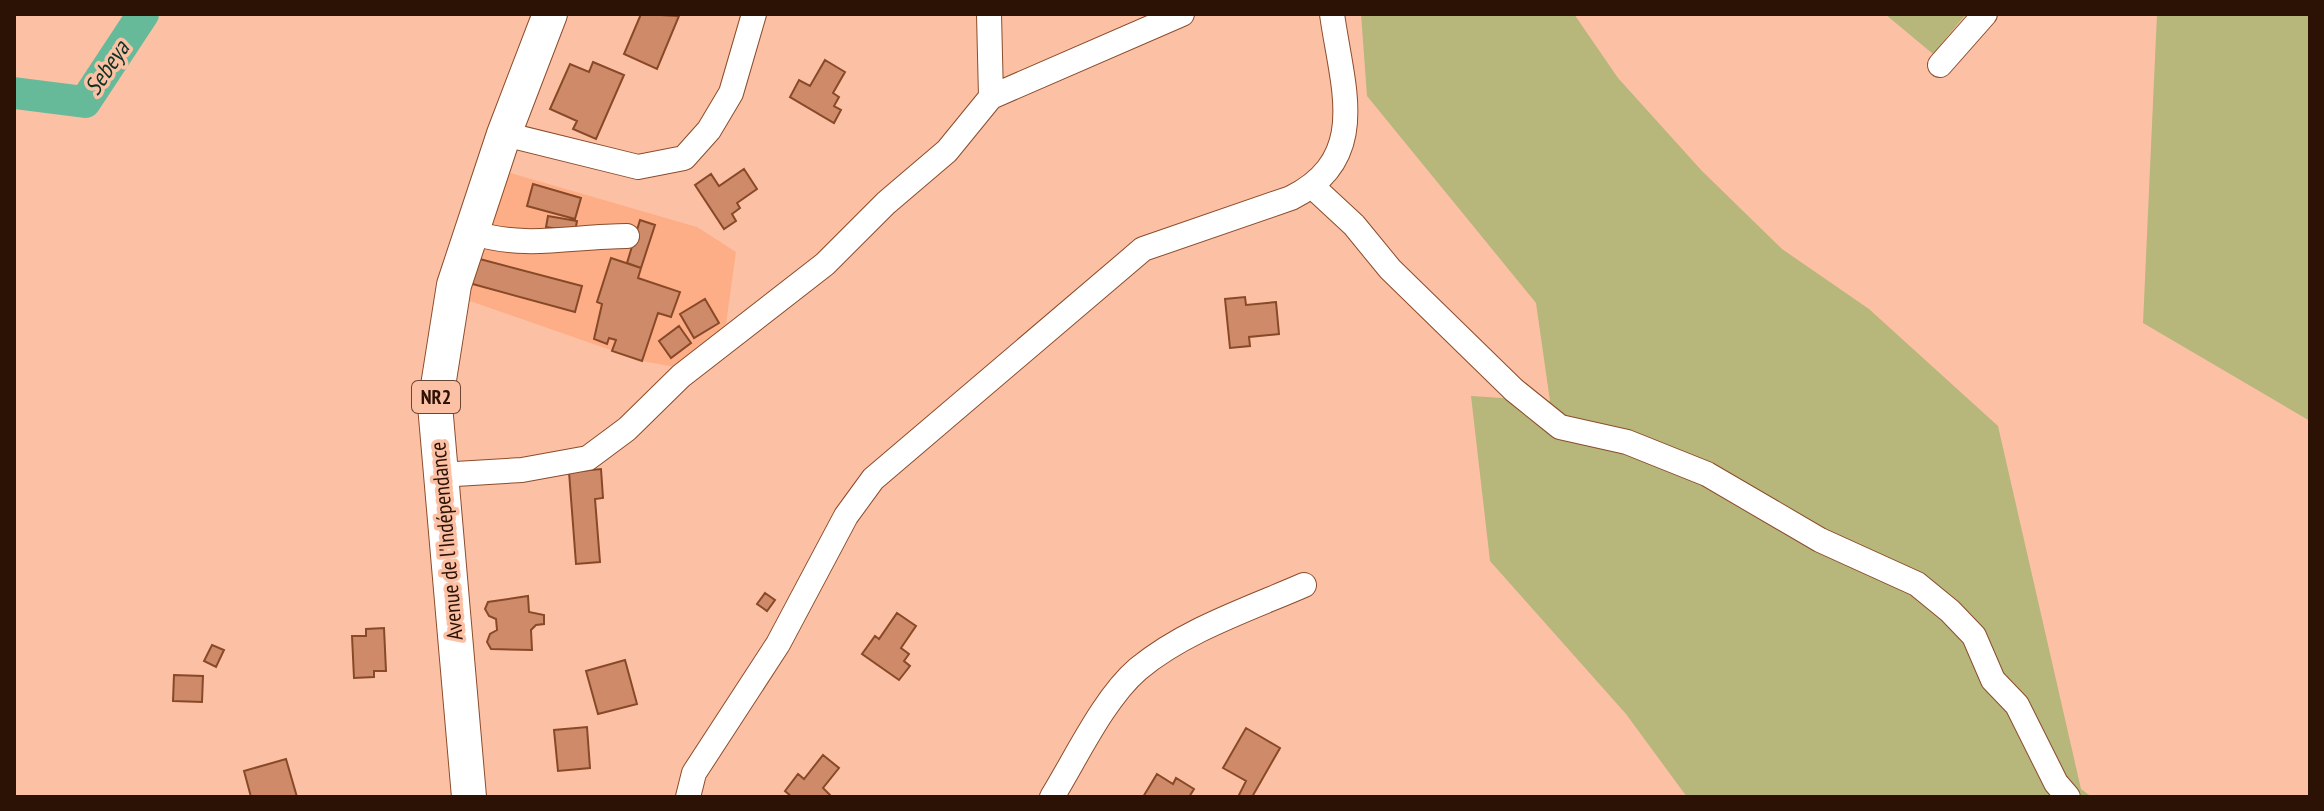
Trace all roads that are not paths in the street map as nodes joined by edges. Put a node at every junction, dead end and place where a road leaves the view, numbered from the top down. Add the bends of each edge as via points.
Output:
1 (550, 14) edge
2 (754, 14) edge
3 (989, 14) edge
4 (1182, 14) edge
5 (1332, 14) edge
6 (1985, 14) edge
7 (1940, 65) dead end
8 (991, 97) junction
9 (504, 134) junction
10 (1313, 187) junction
11 (471, 232) junction
12 (627, 236) dead end
13 (439, 475) junction
14 (1304, 585) dead end
15 (469, 797) edge
16 (688, 797) edge
17 (1052, 797) edge
18 (2068, 797) edge

1 - 9 highway, Avenue de l'Indépendance / NR2
2 - 9 street via 731,93 684,158 638,167
3 - 8 street
4 - 8 street
5 - 10 street via 1345,133 1336,162
6 - 7 street
8 - 13 street via 947,151 825,264 681,376 627,429 588,458 522,470
9 - 11 highway, Avenue de l'Indépendance / NR2
10 - 16 street via 1143,249 873,479 846,516 778,644 694,773
10 - 18 street via 1514,390 1560,427 1627,442 1707,474 1820,540 1917,584 1974,636 1993,680 2017,705
11 - 12 street via 491,239 570,243 584,236
11 - 13 highway, Avenue de l'Indépendance / NR2 via 454,285 437,391
13 - 15 highway, Avenue de l'Indépendance / NR2
14 - 17 street via 1172,645 1136,670

